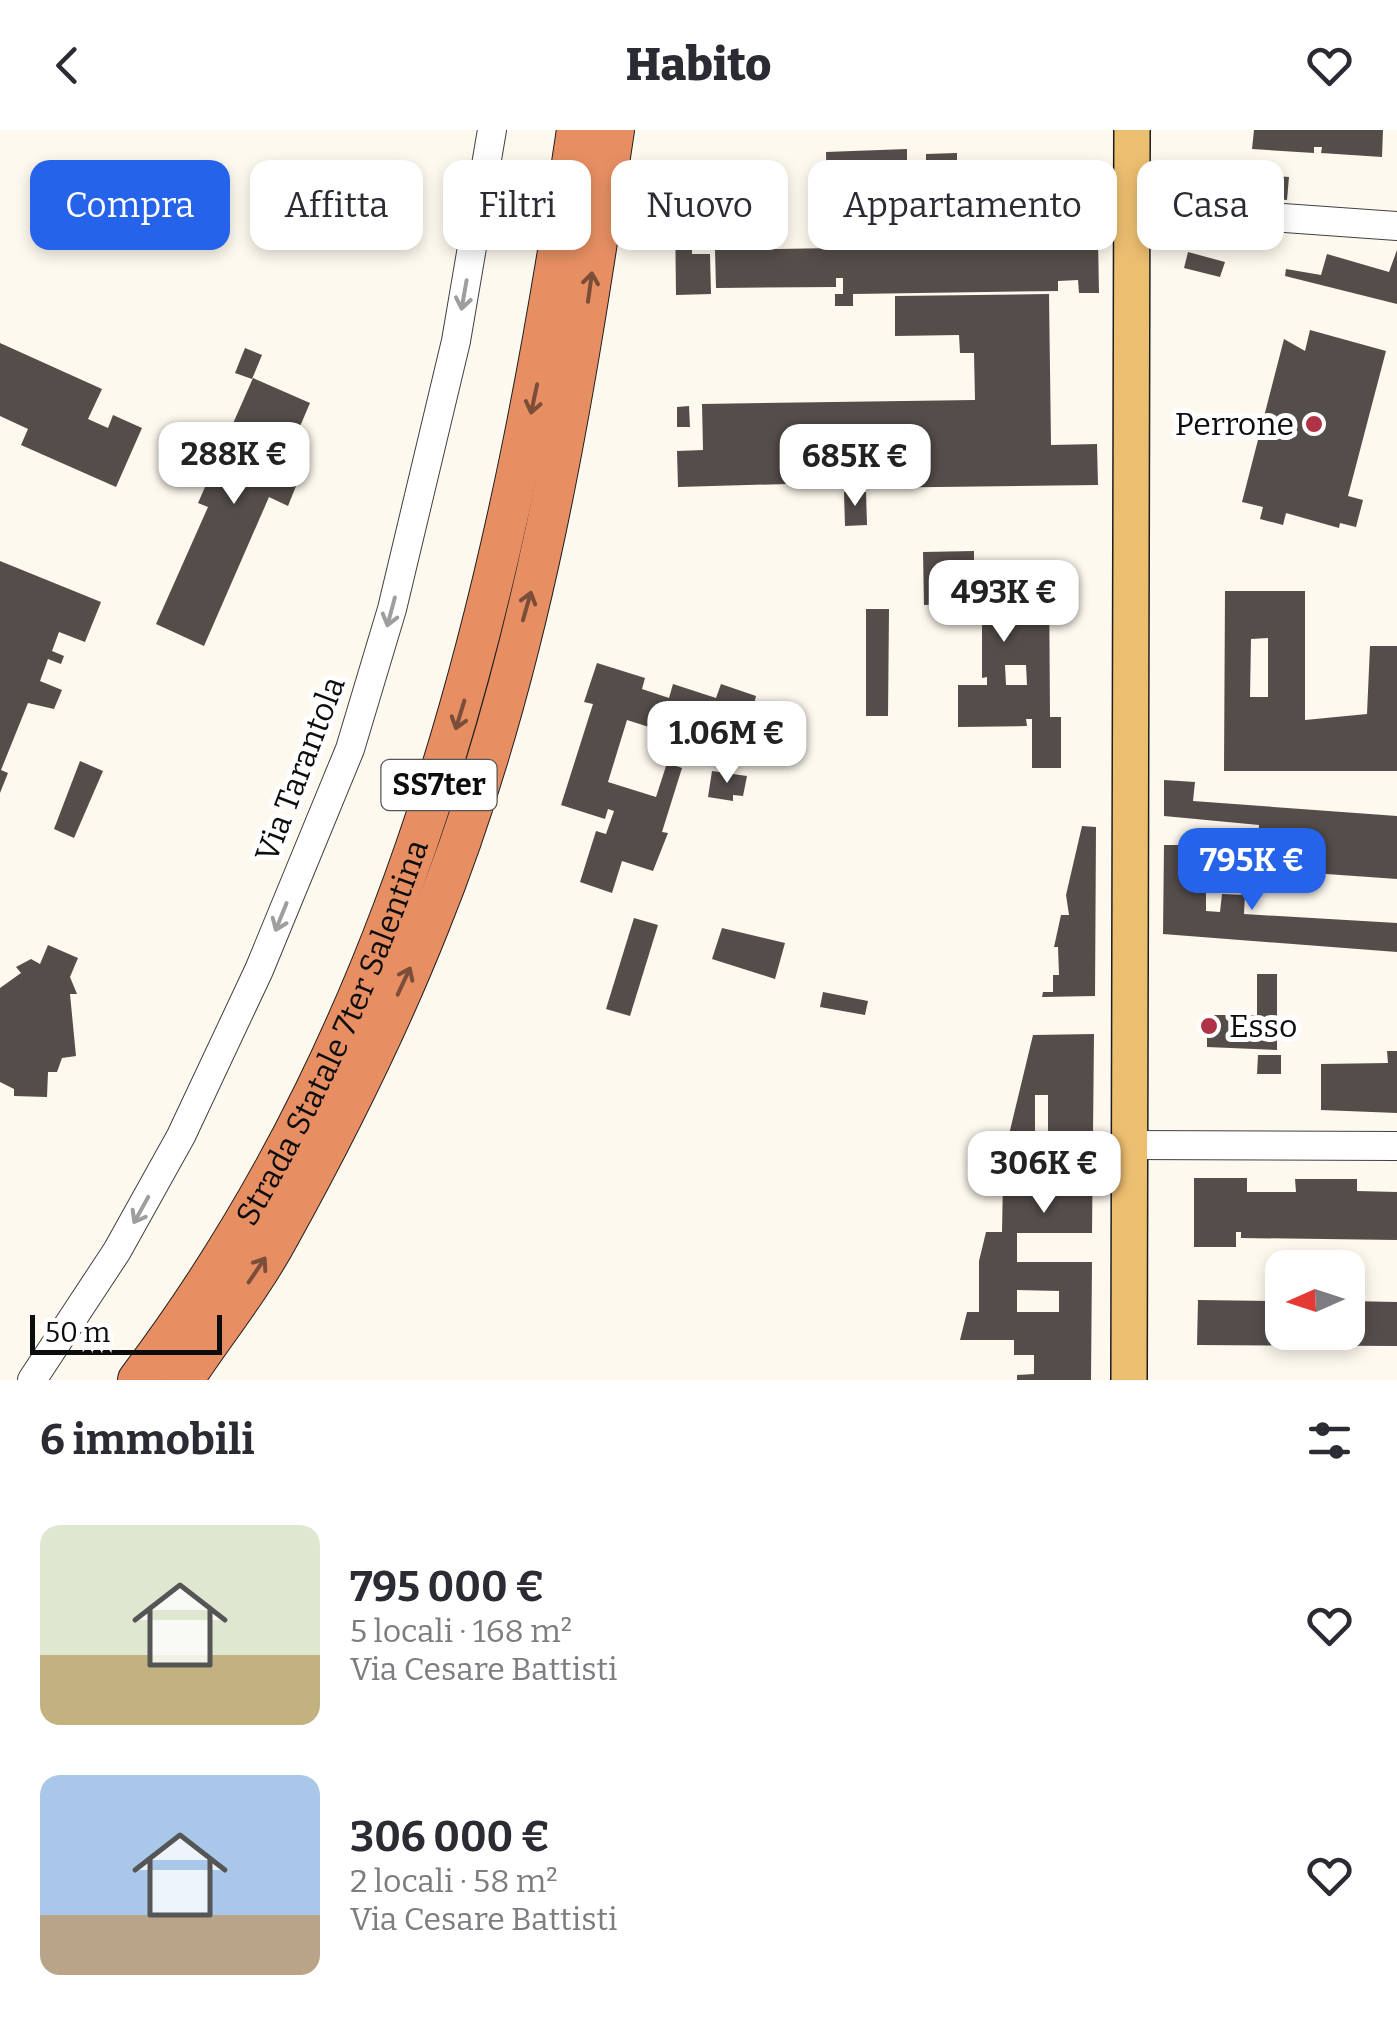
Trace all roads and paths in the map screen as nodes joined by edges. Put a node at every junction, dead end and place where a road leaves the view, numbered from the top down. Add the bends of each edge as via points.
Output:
1 (492, 130) edge
2 (576, 130) edge
3 (614, 130) edge
4 (1132, 130) edge
5 (1130, 207) junction
6 (1397, 226) edge
7 (1129, 1146) junction
8 (1397, 1146) edge
9 (32, 1380) edge
10 (138, 1380) edge
11 (183, 1380) edge
12 (1129, 1380) edge

1 -> 9 street, Via Tarantola via 456,341 392,609 350,749 182,1136 117,1252
2 -> 10 highway, Strada Statale 7ter Salentina / SS7ter via 544,353 510,510 467,692 418,851 340,1042 244,1218
11 -> 3 highway, Strada Statale 7ter Salentina / SS7ter via 278,1238 430,922 536,577 581,352
4 - 5 main road
5 - 6 street
5 - 7 main road
7 - 8 street
7 - 12 main road

